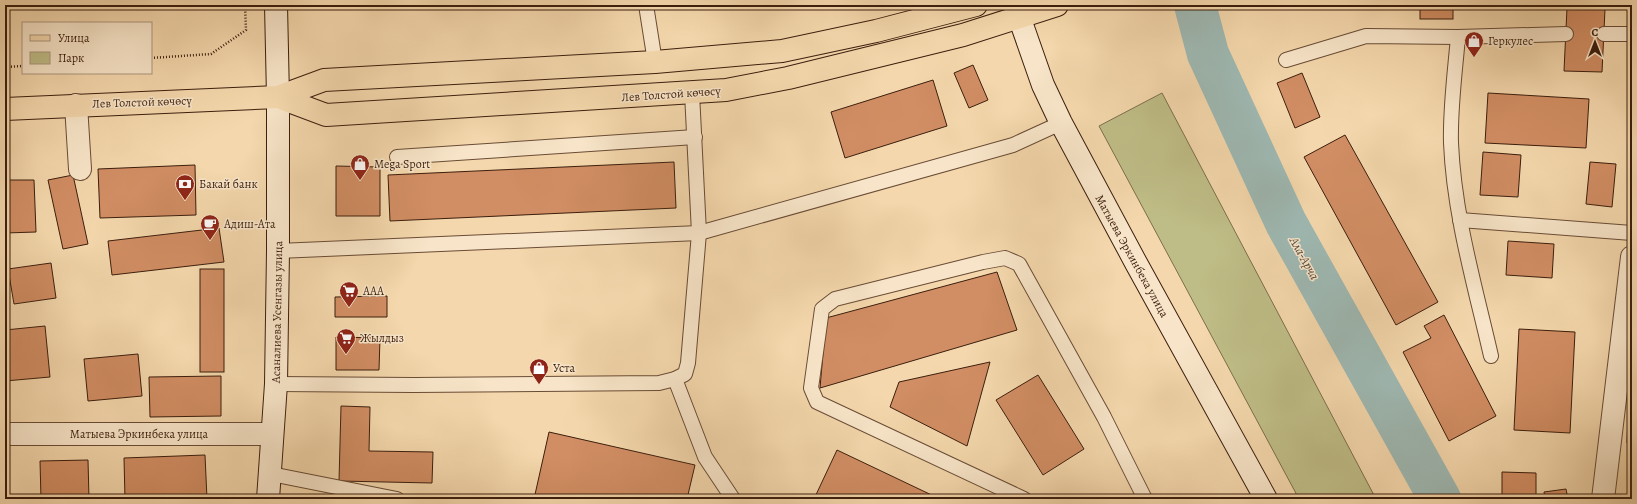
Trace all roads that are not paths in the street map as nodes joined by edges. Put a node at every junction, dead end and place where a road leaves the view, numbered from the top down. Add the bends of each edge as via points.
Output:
1 (276, 5) edge
2 (646, 5) edge
3 (976, 5) edge
4 (1057, 5) edge
5 (1017, 11) edge
6 (1566, 34) dead end
7 (1604, 34) dead end
8 (1632, 34) edge
9 (1458, 37) junction
10 (1286, 60) dead end
11 (655, 62) junction
12 (692, 93) junction
13 (278, 97) junction
14 (76, 105) junction
15 (5, 109) edge
16 (1061, 123) junction
17 (695, 137) junction
18 (398, 157) dead end
19 (80, 169) dead end
20 (1460, 220) junction
21 (699, 233) junction
22 (1632, 233) edge
23 (278, 251) junction
24 (1632, 257) edge
25 (1491, 356) dead end
26 (675, 379) junction
27 (276, 384) junction
28 (5, 434) edge
29 (272, 434) junction
30 (271, 474) junction
31 (268, 499) edge
32 (397, 499) edge
33 (733, 499) edge
34 (1024, 499) edge
35 (1145, 499) edge
36 (1266, 499) edge
37 (1603, 499) edge

1 - 13 main road, Асаналиева Усенгазы улица
2 - 11 lane
3 - 11 main road, Лев Толстой көчөсү via 876,31 782,51
4 - 5 main road, Лев Толстой көчөсү
5 - 12 main road, Лев Толстой көчөсү via 956,37 788,78 726,90
5 - 16 main road, Матыева Эркинбека улица via 1043,85
6 - 9 lane
7 - 8 lane
9 - 10 lane via 1366,36
9 - 20 lane via 1451,142
11 - 13 main road, Лев Толстой көчөсү via 324,80
12 - 13 main road, Лев Толстой көчөсү via 326,115
12 - 17 lane
13 - 14 main road, Лев Толстой көчөсү
13 - 23 main road, Асаналиева Усенгазы улица
14 - 15 main road, Лев Толстой көчөсү
14 - 19 main road
16 - 21 lane via 1012,145
16 - 36 main road, Матыева Эркинбека улица
17 - 18 lane
17 - 21 lane
20 - 22 lane
20 - 25 lane
21 - 23 lane
21 - 26 lane via 688,363 685,374
23 - 27 main road, Асаналиева Усенгазы улица
24 - 37 main road
26 - 27 lane via 659,383
26 - 33 lane via 705,457
27 - 29 main road, Асаналиева Усенгазы улица
28 - 29 main road, Матыева Эркинбека улица
29 - 30 main road, Асаналиева Усенгазы улица
30 - 31 main road, Асаналиева Усенгазы улица
30 - 32 lane
34 - 35 lane via 817,402 811,388 822,309 835,299 983,262 1004,258 1018,264 1104,417

